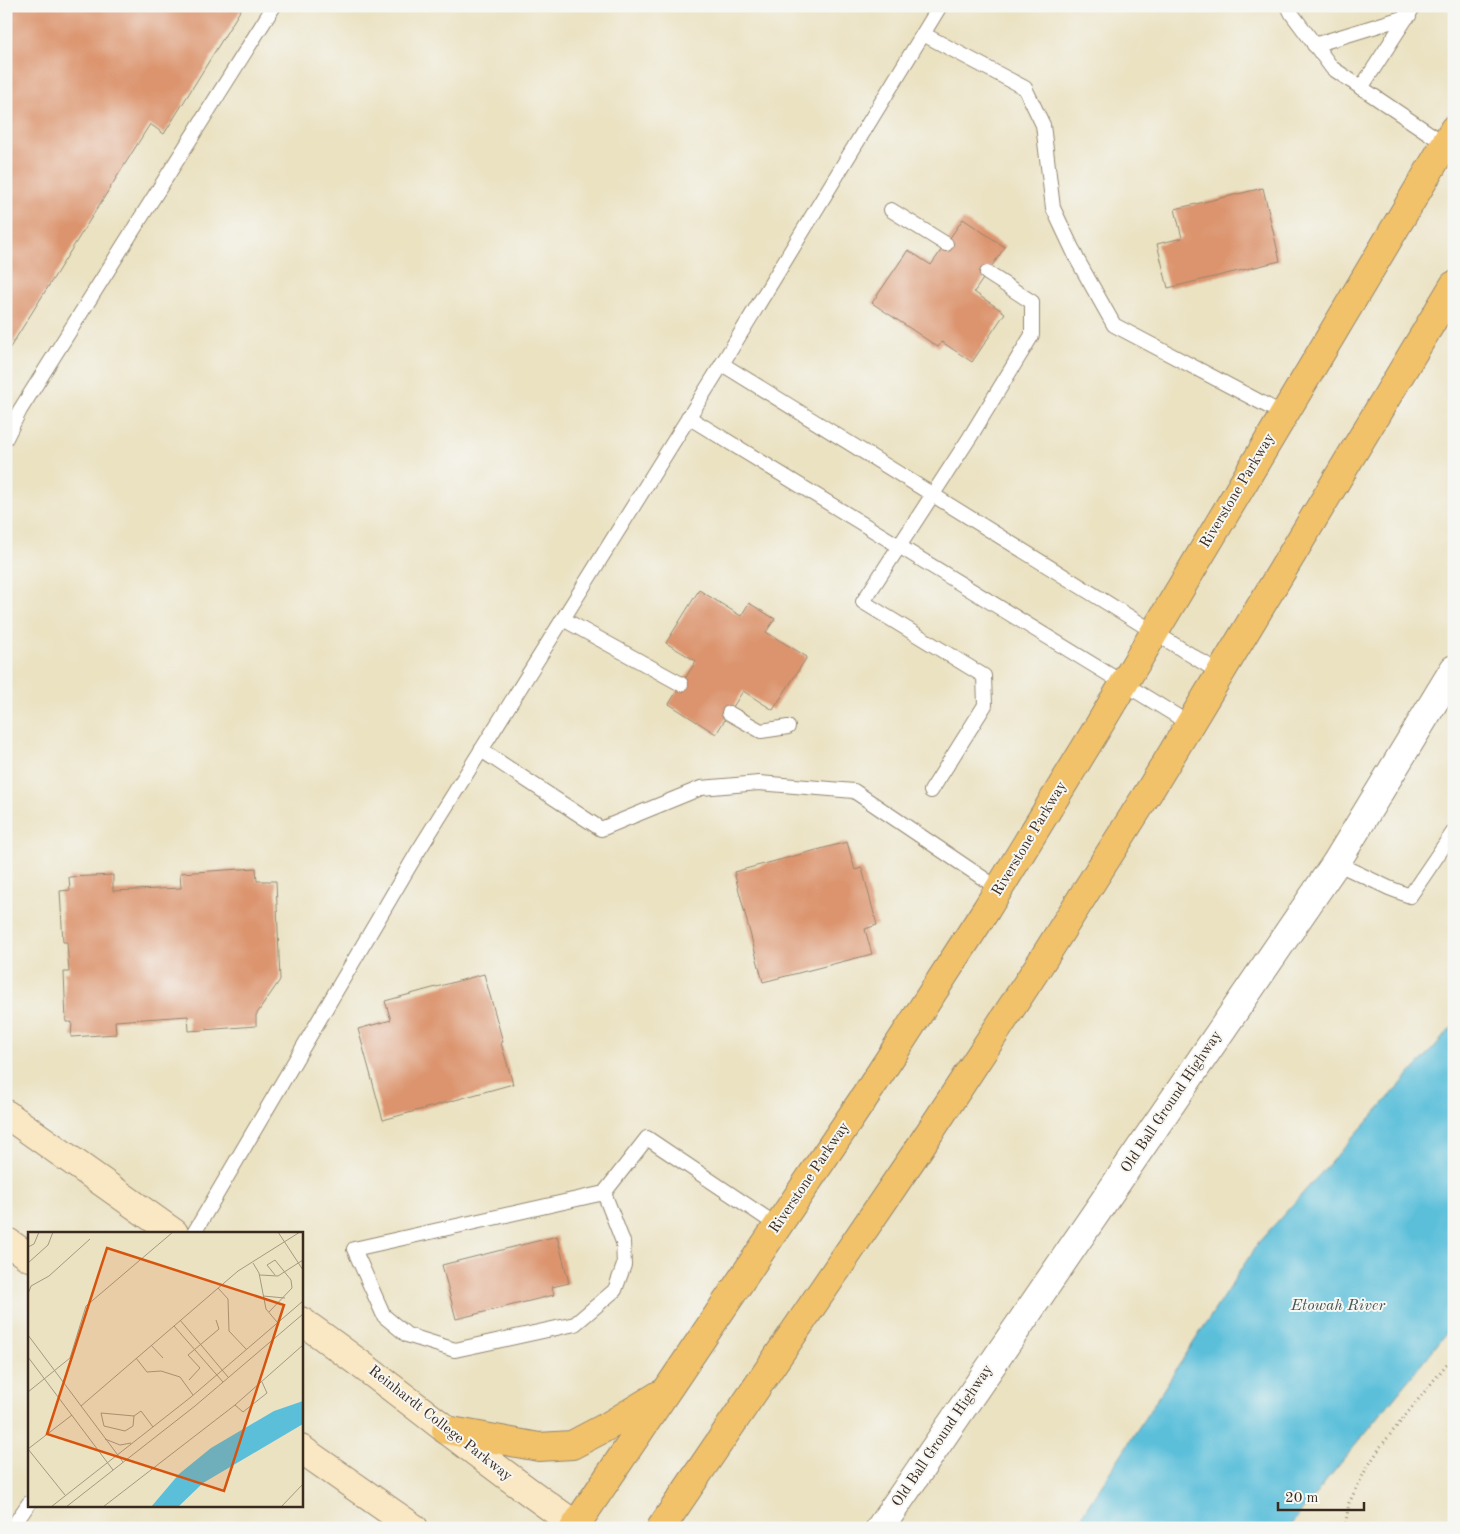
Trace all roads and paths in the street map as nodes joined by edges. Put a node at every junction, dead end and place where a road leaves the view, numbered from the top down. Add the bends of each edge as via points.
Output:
1 (274, 6) edge
2 (940, 6) edge
3 (1288, 6) edge
4 (1412, 11) edge
5 (923, 34) junction
6 (1314, 44) junction
7 (1362, 88) junction
8 (1449, 136) edge
9 (890, 210) dead end
10 (946, 244) dead end
11 (987, 273) dead end
12 (1454, 285) edge
13 (722, 364) junction
14 (1283, 414) junction
15 (688, 417) junction
16 (6, 438) edge
17 (933, 495) junction
18 (900, 546) junction
19 (563, 619) junction
20 (1154, 632) junction
21 (1454, 670) edge
22 (1220, 674) junction
23 (1124, 683) junction
24 (681, 684) dead end
25 (729, 713) dead end
26 (1190, 724) junction
27 (788, 727) dead end
28 (481, 750) junction
29 (931, 791) dead end
30 (1454, 831) edge
31 (1336, 863) junction
32 (999, 890) junction
33 (6, 1114) edge
34 (604, 1193) junction
35 (778, 1226) junction
36 (173, 1232) edge
37 (195, 1232) edge
38 (6, 1241) edge
39 (28, 1256) edge
40 (302, 1322) edge
41 (1454, 1355) edge
42 (667, 1390) junction
43 (446, 1430) junction
44 (302, 1449) edge
45 (28, 1504) edge
46 (577, 1527) edge
47 (12, 1528) edge
48 (414, 1528) edge
49 (661, 1528) edge
50 (880, 1528) edge
51 (1345, 1528) edge

1 - 16 lane
2 - 5 lane
3 - 6 lane
4 - 6 lane
4 - 7 lane
5 - 13 lane
5 - 14 lane via 1025,88 1043,125 1053,208 1114,325
6 - 7 lane via 1332,68
7 - 8 lane
8 - 14 main road, Riverstone Parkway
9 - 10 lane
11 - 17 lane via 1032,302 1032,335
12 - 22 main road
13 - 15 lane
13 - 17 lane
14 - 20 main road, Riverstone Parkway
15 - 18 lane
15 - 19 lane
17 - 18 lane
17 - 20 lane
18 - 23 lane
18 - 29 lane via 863,602 984,676 985,705
19 - 24 lane
19 - 28 lane
20 - 22 lane
20 - 23 main road, Riverstone Parkway
21 - 31 street, Old Ball Ground Highway
22 - 26 main road
23 - 26 lane
23 - 32 main road, Riverstone Parkway
25 - 27 lane via 761,731
26 - 49 main road via 931,1131
28 - 32 lane via 601,829 701,788 759,782 854,791
28 - 37 lane
30 - 31 lane via 1410,896
31 - 50 street, Old Ball Ground Highway
32 - 35 main road, Riverstone Parkway
33 - 36 street
34 - 34 lane via 566,1201 354,1249 384,1316 407,1335 455,1350 575,1324 614,1290 624,1265 623,1242
34 - 35 lane via 647,1138
35 - 42 main road, Riverstone Parkway
38 - 39 street
40 - 43 street, Reinhardt College Parkway
41 - 51 path via 1381,1446 1365,1471 1349,1502
42 - 43 main road via 572,1445 538,1447
42 - 46 main road, Riverstone Parkway
43 - 46 street, Reinhardt College Parkway
44 - 48 street
45 - 47 lane

